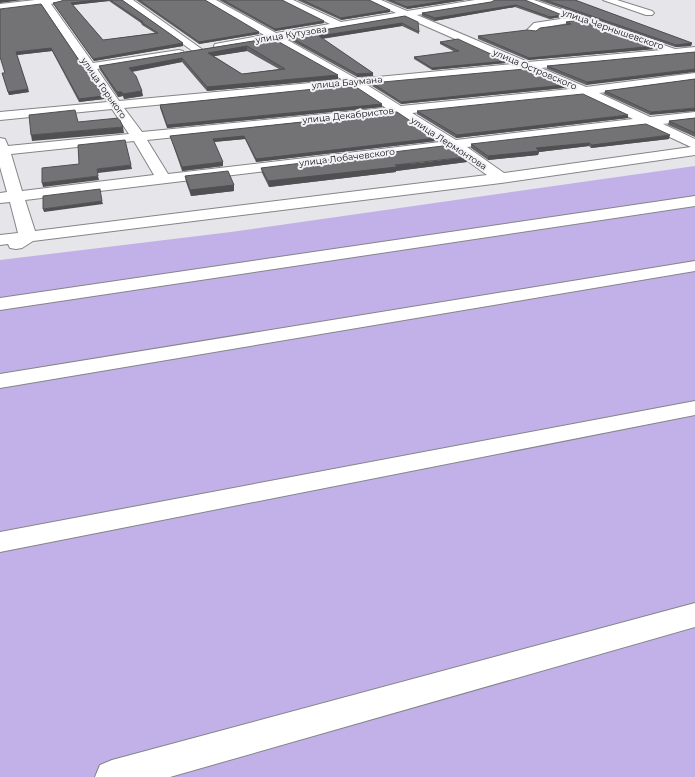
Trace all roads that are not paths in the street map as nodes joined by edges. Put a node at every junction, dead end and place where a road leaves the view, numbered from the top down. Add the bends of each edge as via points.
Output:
1 (61, 0) edge
2 (127, 0) edge
3 (209, 0) edge
4 (286, 0) edge
5 (373, 0) edge
6 (491, 0) edge
7 (526, 0) edge
8 (608, 0) edge
9 (47, 1) edge
10 (0, 7) edge
11 (649, 13) dead end
12 (407, 14) junction
13 (581, 18) junction
14 (341, 26) junction
15 (532, 30) edge
16 (274, 37) junction
17 (198, 50) junction
18 (695, 50) edge
19 (677, 51) junction
20 (524, 65) junction
21 (89, 67) junction
22 (695, 78) edge
23 (353, 81) junction
24 (585, 91) junction
25 (114, 104) junction
26 (398, 110) junction
27 (0, 116) edge
28 (695, 116) edge
29 (650, 121) junction
30 (138, 137) junction
31 (453, 144) junction
32 (695, 144) edge
33 (1, 148) edge
34 (695, 151) edge
35 (501, 178) junction
36 (164, 179) junction
37 (8, 197) edge
38 (695, 201) edge
39 (28, 237) junction
40 (0, 240) edge
41 (0, 254) edge
42 (695, 266) edge
43 (0, 304) edge
44 (0, 381) edge
45 (695, 408) edge
46 (0, 542) edge
47 (695, 616) edge
48 (112, 777) edge

1 - 9 street
2 - 17 street
3 - 16 street, улица Лермонтова
4 - 14 street
5 - 12 street, улица Островского
6 - 12 street, улица Кутузова
7 - 13 street, улица Чернышевского
8 - 11 street
9 - 10 street
9 - 21 street, улица Горького
12 - 14 street, улица Кутузова
12 - 20 street, улица Островского
13 - 15 street via 538,25
13 - 19 street, улица Чернышевского
14 - 16 street, улица Кутузова
16 - 17 street, улица Кутузова
16 - 23 street, улица Лермонтова
17 - 21 street, улица Кутузова
18 - 19 street, улица Баумана
19 - 20 street, улица Баумана
20 - 23 street, улица Баумана
20 - 24 street, улица Островского
21 - 25 street, улица Горького
22 - 24 street, улица Декабристов
23 - 25 street, улица Баумана
23 - 26 street, улица Лермонтова
24 - 26 street, улица Декабристов
24 - 29 street, улица Островского
25 - 27 street, улица Баумана
25 - 30 street, улица Горького
26 - 30 street, улица Декабристов
26 - 31 street, улица Лермонтова
28 - 29 street, улица Лобачевского
29 - 31 street, улица Лобачевского
29 - 32 street, улица Островского
30 - 33 street, улица Декабристов
30 - 36 street, улица Горького
31 - 35 street, улица Лермонтова
31 - 36 street, улица Лобачевского
33 - 37 street
34 - 35 street
35 - 39 street
36 - 37 street, улица Лобачевского
37 - 39 street
38 - 43 street
39 - 40 street
39 - 41 street
42 - 44 street
45 - 46 street
47 - 48 street via 615,636

